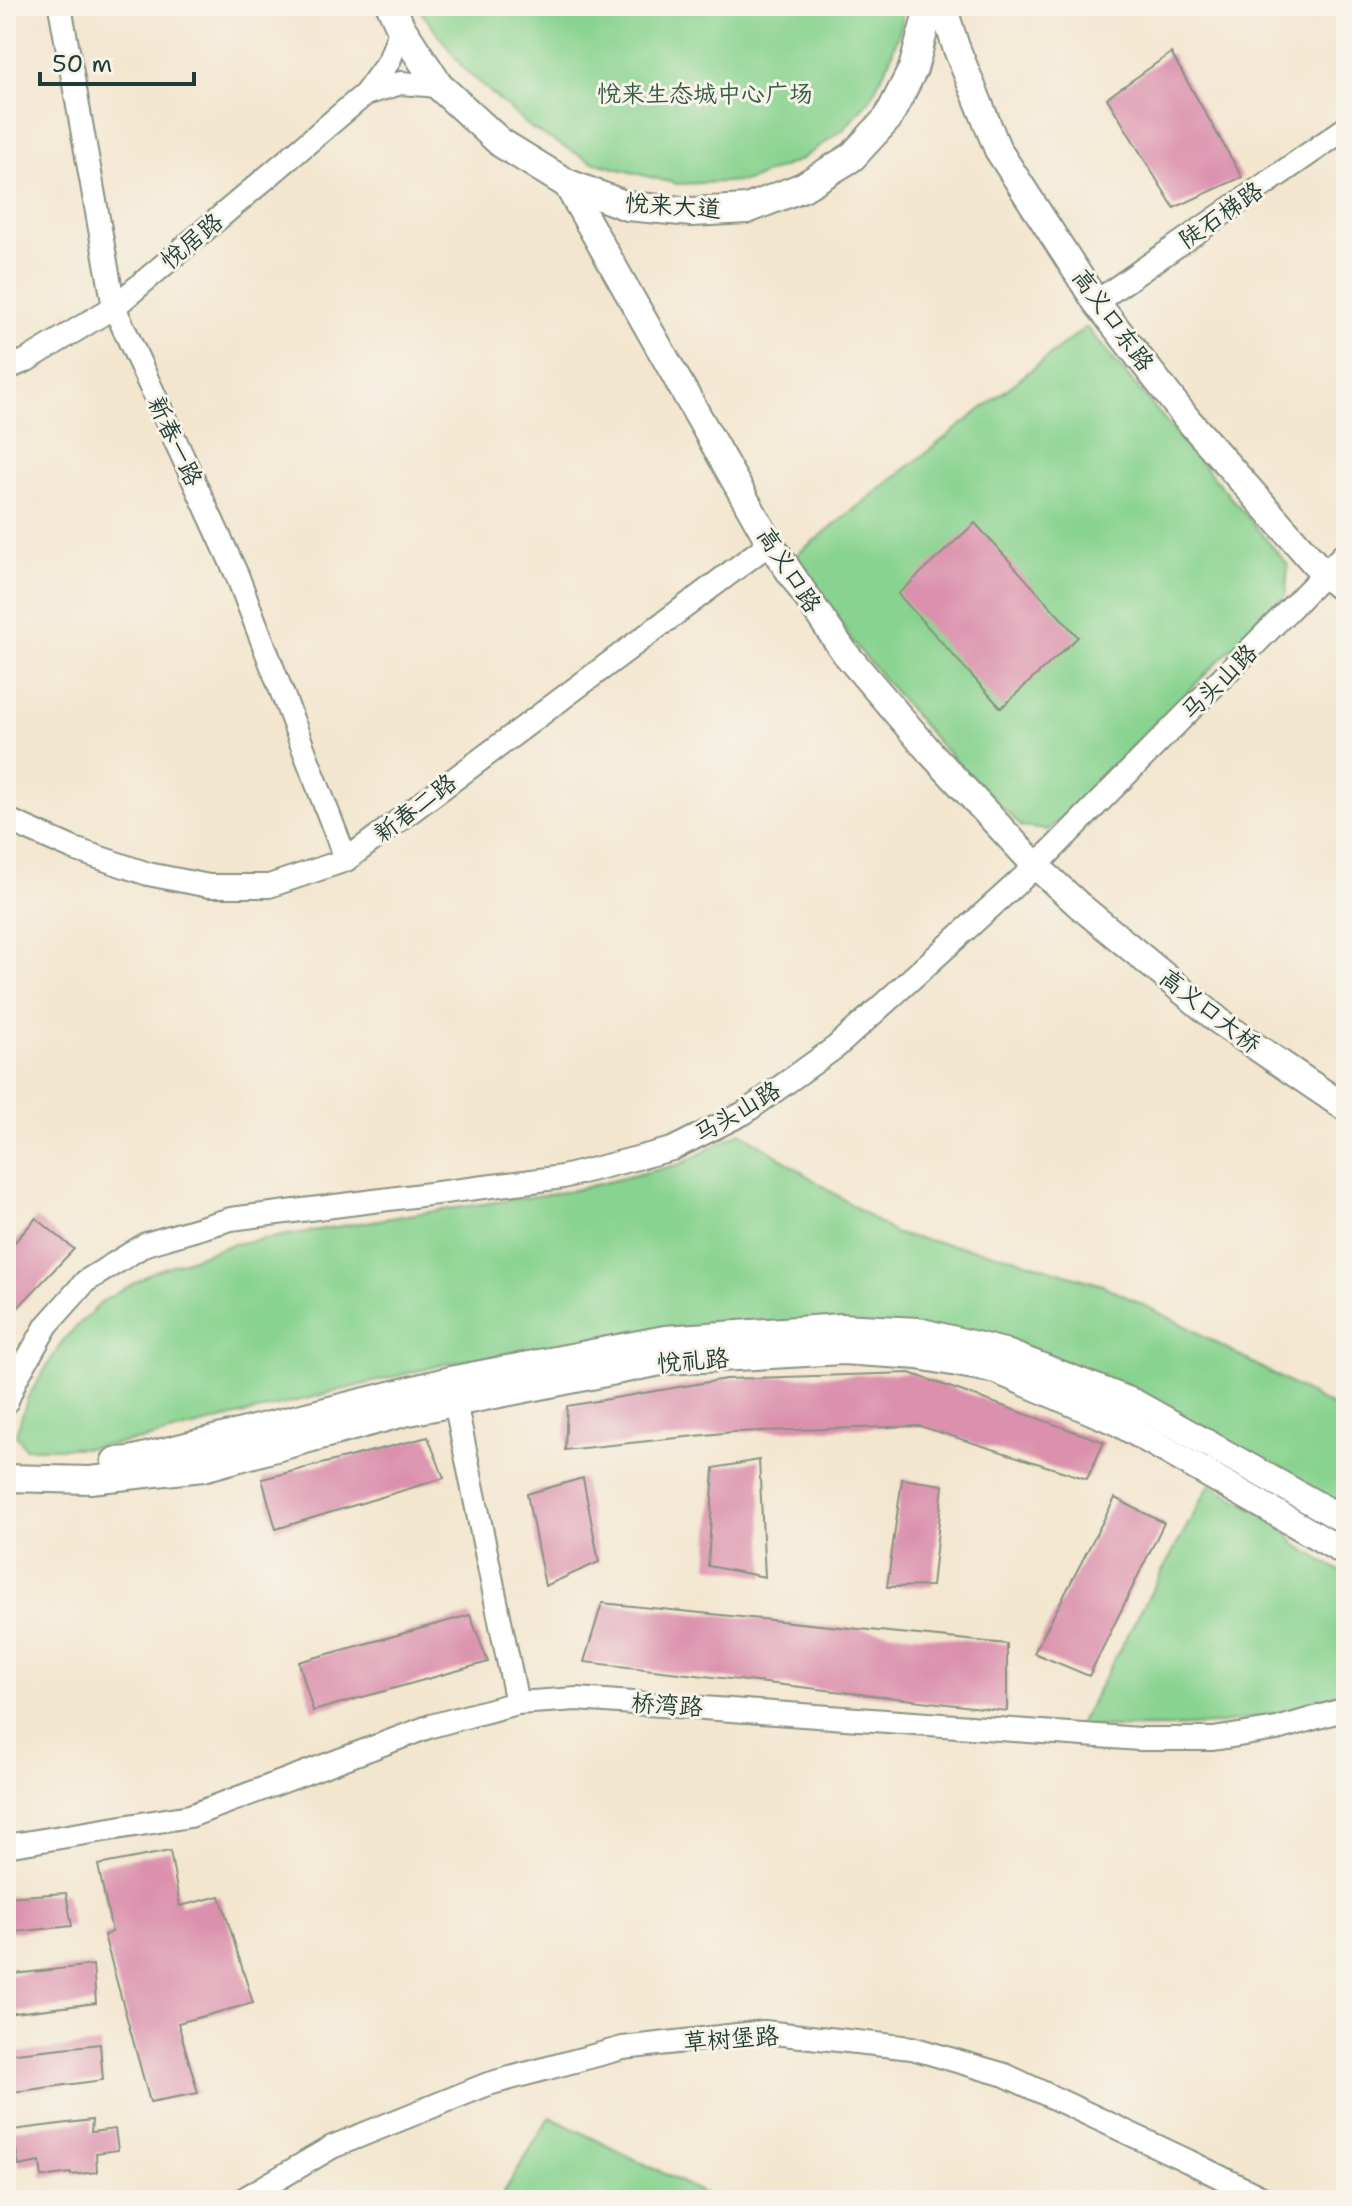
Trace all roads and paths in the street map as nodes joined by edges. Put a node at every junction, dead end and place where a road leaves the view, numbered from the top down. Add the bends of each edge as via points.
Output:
1 (60, 6) edge
2 (928, 6) edge
3 (943, 6) edge
4 (396, 17) edge
5 (439, 86) junction
6 (365, 94) junction
7 (1346, 128) edge
8 (566, 183) junction
9 (1096, 302) junction
10 (114, 307) junction
11 (6, 369) edge
12 (770, 543) junction
13 (1346, 552) edge
14 (1325, 575) junction
15 (1346, 592) edge
16 (6, 819) edge
17 (346, 860) junction
18 (1036, 866) junction
19 (1080, 906) joint
20 (1346, 1108) edge
21 (453, 1392) junction
22 (6, 1403) edge
23 (6, 1460) edge
24 (6, 1478) edge
25 (1346, 1521) edge
26 (1346, 1553) edge
27 (517, 1703) junction
28 (1346, 1709) edge
29 (6, 1846) edge
30 (242, 2200) edge
31 (1266, 2200) edge

1 - 10 street, 新春一路
2 - 8 main road, 悦来大道 via 913,69 888,118 852,157 803,187 747,209 692,212 627,206
3 - 9 main road, 高义口东路 via 998,150
4 - 5 main road, 悦来大道
4 - 6 street via 389,61
5 - 6 street via 401,83
5 - 8 main road, 悦来大道 via 501,143
6 - 10 street, 悦居路
7 - 9 street, 陡石梯路
8 - 12 main road, 高义口路
9 - 14 main road, 高义口东路 via 1188,420
10 - 11 street, 悦居路
10 - 17 street, 新春一路 via 237,575
12 - 17 street, 新春二路
12 - 18 main road, 高义口路 via 845,653
13 - 14 street, 马头山路
14 - 15 main road, 高义口东路
14 - 18 street, 马头山路
16 - 17 street, 新春二路 via 148,874 209,886 269,886
18 - 19 main road, 高义口路
18 - 22 street, 马头山路 via 836,1047 744,1113 672,1149 563,1177 231,1219 146,1244 86,1281 47,1325
19 - 20 main road, 高义口大桥 via 1224,1025
21 - 23 main road, 悦礼路 via 130,1460
21 - 24 main road, 悦礼路 via 404,1413 203,1468 90,1480
21 - 25 main road, 悦礼路 via 665,1339 841,1327 918,1331 1004,1352 1135,1403
21 - 26 main road, 悦礼路 via 666,1361 842,1351 919,1356 996,1370 1117,1422
21 - 27 street
27 - 28 street, 桥湾路 via 577,1699 1140,1739 1213,1739 1277,1729
27 - 29 street, 桥湾路 via 431,1726 190,1816
30 - 31 street, 草树堡路 via 332,2147 488,2084 623,2048 764,2032 912,2048 1005,2075

